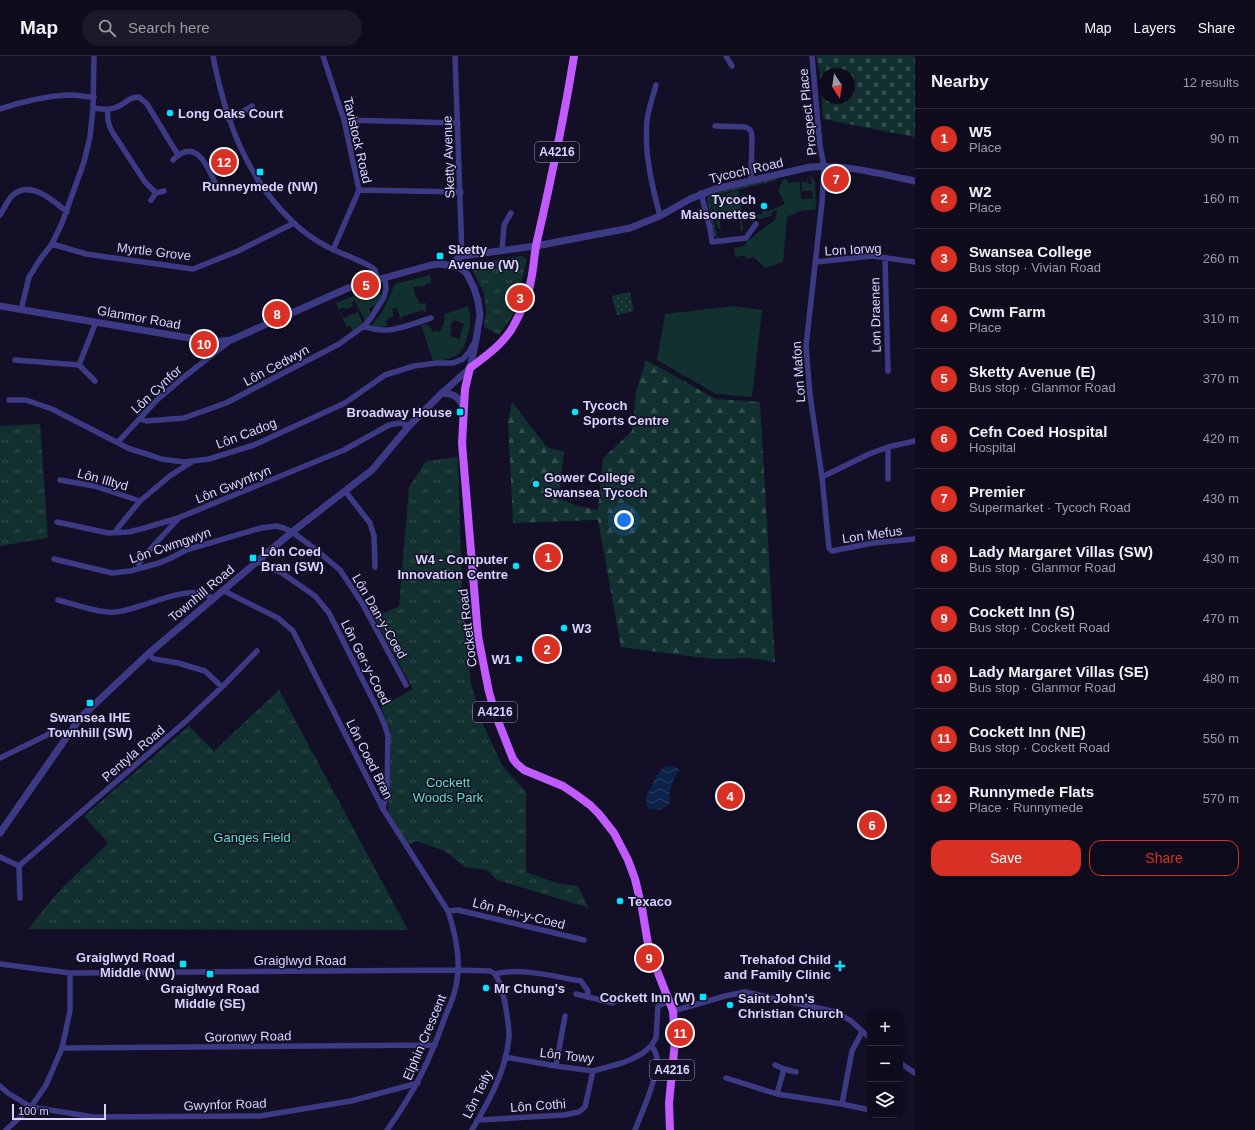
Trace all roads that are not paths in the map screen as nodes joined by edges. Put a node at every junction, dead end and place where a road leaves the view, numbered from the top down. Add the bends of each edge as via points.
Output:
1 (94, 56) edge
2 (213, 56) edge
3 (322, 56) edge
4 (455, 56) edge
5 (574, 56) edge
6 (726, 56) edge
7 (812, 56) edge
8 (732, 66) dead end
9 (656, 85) dead end
10 (94, 97) junction
11 (252, 106) dead end
12 (93, 108) junction
13 (0, 109) edge
14 (108, 109) junction
15 (229, 120) junction
16 (344, 120) junction
17 (458, 123) junction
18 (715, 126) dead end
19 (178, 155) junction
20 (172, 160) dead end
21 (824, 166) junction
22 (751, 180) junction
23 (915, 180) edge
24 (218, 189) dead end
25 (360, 190) junction
26 (164, 191) dead end
27 (461, 192) junction
28 (156, 193) junction
29 (701, 193) junction
30 (151, 200) dead end
31 (67, 212) junction
32 (511, 213) dead end
33 (0, 215) edge
34 (660, 216) junction
35 (294, 223) junction
36 (756, 224) dead end
37 (52, 244) junction
38 (536, 246) junction
39 (333, 250) junction
40 (502, 251) junction
41 (462, 256) junction
42 (885, 258) junction
43 (816, 262) junction
44 (915, 262) edge
45 (452, 265) junction
46 (385, 277) junction
47 (377, 279) junction
48 (0, 306) edge
49 (21, 310) junction
50 (431, 318) dead end
51 (96, 322) junction
52 (364, 326) junction
53 (477, 338) junction
54 (231, 340) junction
55 (492, 351) junction
56 (16, 360) dead end
57 (79, 365) junction
58 (470, 368) junction
59 (888, 371) dead end
60 (95, 381) dead end
61 (467, 382) junction
62 (442, 393) junction
63 (9, 400) dead end
64 (464, 408) junction
65 (140, 419) junction
66 (409, 426) junction
67 (915, 441) edge
68 (118, 442) junction
69 (888, 447) junction
70 (194, 461) junction
71 (822, 477) junction
72 (888, 479) dead end
73 (60, 480) dead end
74 (346, 491) junction
75 (140, 501) junction
76 (178, 518) junction
77 (57, 522) dead end
78 (117, 532) junction
79 (292, 532) junction
80 (915, 539) edge
81 (832, 551) joint
82 (54, 559) dead end
83 (258, 561) junction
84 (375, 567) dead end
85 (140, 568) junction
86 (222, 590) junction
87 (212, 599) junction
88 (58, 600) dead end
89 (257, 651) dead end
90 (148, 654) junction
91 (406, 685) dead end
92 (222, 686) junction
93 (67, 736) junction
94 (0, 758) edge
95 (384, 809) junction
96 (0, 833) edge
97 (0, 857) edge
98 (19, 866) junction
99 (20, 898) dead end
100 (448, 911) junction
101 (584, 940) dead end
102 (0, 964) edge
103 (458, 970) junction
104 (70, 972) junction
105 (495, 974) junction
106 (576, 994) dead end
107 (587, 997) junction
108 (670, 1001) junction
109 (613, 1003) dead end
110 (673, 1011) junction
111 (565, 1016) dead end
112 (862, 1032) junction
113 (867, 1036) edge
114 (435, 1045) junction
115 (651, 1046) junction
116 (62, 1048) junction
117 (505, 1057) junction
118 (775, 1065) dead end
119 (903, 1065) edge
120 (556, 1066) junction
121 (784, 1069) junction
122 (593, 1071) junction
123 (796, 1072) dead end
124 (915, 1073) edge
125 (726, 1078) dead end
126 (418, 1083) junction
127 (0, 1086) edge
128 (777, 1094) junction
129 (842, 1104) junction
130 (31, 1107) junction
131 (867, 1109) edge
132 (478, 1120) junction
133 (6, 1130) edge
134 (387, 1130) edge
135 (472, 1130) edge
136 (636, 1130) edge
137 (670, 1130) edge

1 - 10 street
2 - 15 street
3 - 16 street, Tavistock Road
4 - 17 street, Sketty Avenue
5 - 38 main road, A4216 via 557,153
6 - 8 street
7 - 21 street, Prospect Place
9 - 34 street via 647,120 647,137 652,186
10 - 12 street
10 - 13 street via 50,97
11 - 15 street
12 - 14 street
12 - 31 street via 84,162
14 - 19 street via 117,107 132,97 139,97 147,104
14 - 28 street via 109,127 145,182
15 - 35 street via 256,176
16 - 17 street
16 - 25 street, Tavistock Road
17 - 27 street, Sketty Avenue
18 - 22 street via 745,127 752,132
19 - 20 street
19 - 24 street via 188,151 196,153
21 - 22 street, Tycoch Road
21 - 23 street, Tycoch Road
21 - 43 street, Lon Mafon
22 - 29 street, Tycoch Road
25 - 27 street
25 - 39 street, Tavistock Road
26 - 28 street
27 - 41 street, Sketty Avenue
28 - 30 street
29 - 34 street, Tycoch Road
29 - 36 street via 712,242 746,238
31 - 33 street via 53,199 34,190 24,189 12,196
31 - 37 street
32 - 40 street via 504,225
34 - 38 street, Tycoch Road via 630,228
35 - 37 street, Myrtle Grove via 238,251 194,268 86,254
35 - 39 street
37 - 49 street via 29,277
38 - 40 street, Tycoch Road
38 - 55 main road, A4216 via 531,282 523,308 515,325
39 - 47 street via 375,270
40 - 41 street, Tycoch Road
41 - 45 street
42 - 43 street, Lon Iorwg via 873,256
42 - 44 street, Lon Iorwg
42 - 59 street, Lon Draenen
43 - 71 street, Lon Mafon via 806,346 810,396
45 - 46 street, Glanmor Road via 431,265
45 - 53 street via 467,274 476,294 480,308
46 - 47 street, Glanmor Road
46 - 52 street, Lôn Cedwyn via 384,297
47 - 54 street, Glanmor Road via 348,288
48 - 49 street, Glanmor Road
49 - 51 street, Glanmor Road
50 - 52 street via 392,330 381,331
51 - 54 street, Glanmor Road via 213,342
51 - 57 street
52 - 65 street, Lôn Cedwyn via 339,344 226,403 184,418 146,421
53 - 58 street
53 - 70 street, Lôn Cadog via 463,359 414,366 385,376 345,403 254,445 210,459
54 - 65 street, Lôn Cynfor via 157,400
55 - 58 main road, A4216
55 - 61 main road, A4216
56 - 57 street
57 - 60 street
58 - 61 main road, Cockett Road / A4216
58 - 62 street, Townhill Road
61 - 64 main road, Cockett Road / A4216
62 - 64 street via 456,396
62 - 66 street, Townhill Road
63 - 68 street, Lôn Cadog via 26,400 52,409
64 - 108 main road, Cockett Road / A4216 via 463,462 478,636 496,716 513,759 520,767 563,786 580,797 599,814 616,836 635,879 649,950
65 - 68 street, Lôn Cynfor
66 - 74 street, Townhill Road via 372,470
66 - 76 street, Lôn Gwynfryn via 400,423 389,425 344,450
67 - 69 street
68 - 70 street, Lôn Cadog via 161,458
69 - 71 street
69 - 72 street
70 - 75 street via 171,475
71 - 81 street, Lon Mafon via 829,548
73 - 75 street, Lôn Illtyd via 94,486
74 - 79 street, Townhill Road
74 - 84 street via 370,523 374,536
75 - 78 street
76 - 78 street, Lôn Gwynfryn via 129,532
76 - 85 street via 143,556
77 - 78 street, Lôn Gwynfryn via 108,533
79 - 83 street, Townhill Road
79 - 85 street, Lôn Cwmgwyn via 276,526 261,528 186,550
79 - 91 street, Lôn Dan-y-Coed via 340,570 362,603
80 - 81 street, Lon Mefus via 873,543
82 - 85 street, Lôn Cwmgwyn via 112,572
83 - 86 street, Townhill Road
83 - 95 street, Lôn Ger-y-Coed via 282,573 316,596 329,613 385,726 388,742
86 - 87 street, Townhill Road
86 - 95 street, Lôn Coed Bran via 278,618 293,631
87 - 88 street via 196,592 174,595 131,610 114,612
87 - 90 street, Townhill Road
89 - 92 street, Pentyla Road
90 - 92 street via 154,660 178,663 204,671
90 - 93 street, Townhill Road via 80,718
92 - 98 street, Pentyla Road
93 - 94 street via 58,731 53,732
93 - 96 street, Townhill Road
95 - 100 street, Lôn Coed Bran
97 - 98 street
98 - 99 street
100 - 101 street, Lôn Pen-y-Coed via 458,910
100 - 103 street, Lôn Coed Bran via 454,930
102 - 104 street, Graiglwyd Road
103 - 104 street, Graiglwyd Road
103 - 105 street, Graiglwyd Road via 490,971
103 - 114 street, Elphin Crescent via 454,993
104 - 116 street via 70,1011
105 - 107 street, Graiglwyd Road via 520,971 581,981 588,991
105 - 117 street, Lôn Teify via 503,992 508,1025 509,1036
106 - 107 street
107 - 109 street
108 - 110 main road, Cockett Road / A4216
108 - 115 street via 658,1006 657,1034
110 - 112 street via 745,992 836,1012 851,1021
110 - 137 main road, Cockett Road / A4216 via 675,1041 669,1103
111 - 120 street
112 - 113 street
112 - 129 street via 852,1051
114 - 116 street, Goronwy Road
114 - 126 street, Elphin Crescent
115 - 122 street, Lôn Towy via 632,1059
115 - 136 street via 657,1061
116 - 130 street via 46,1084
117 - 120 street, Lôn Towy
117 - 132 street, Lôn Teify via 495,1088
118 - 121 street
119 - 124 street
120 - 122 street, Lôn Towy
121 - 123 street
121 - 128 street
122 - 132 street, Lôn Cothi via 584,1107 579,1112
125 - 128 street
126 - 130 street, Gwynfor Road via 351,1101 260,1116 94,1117
126 - 134 street, Elphin Crescent
127 - 130 street
128 - 129 street
129 - 131 street
130 - 133 street
132 - 135 street, Lôn Teify

